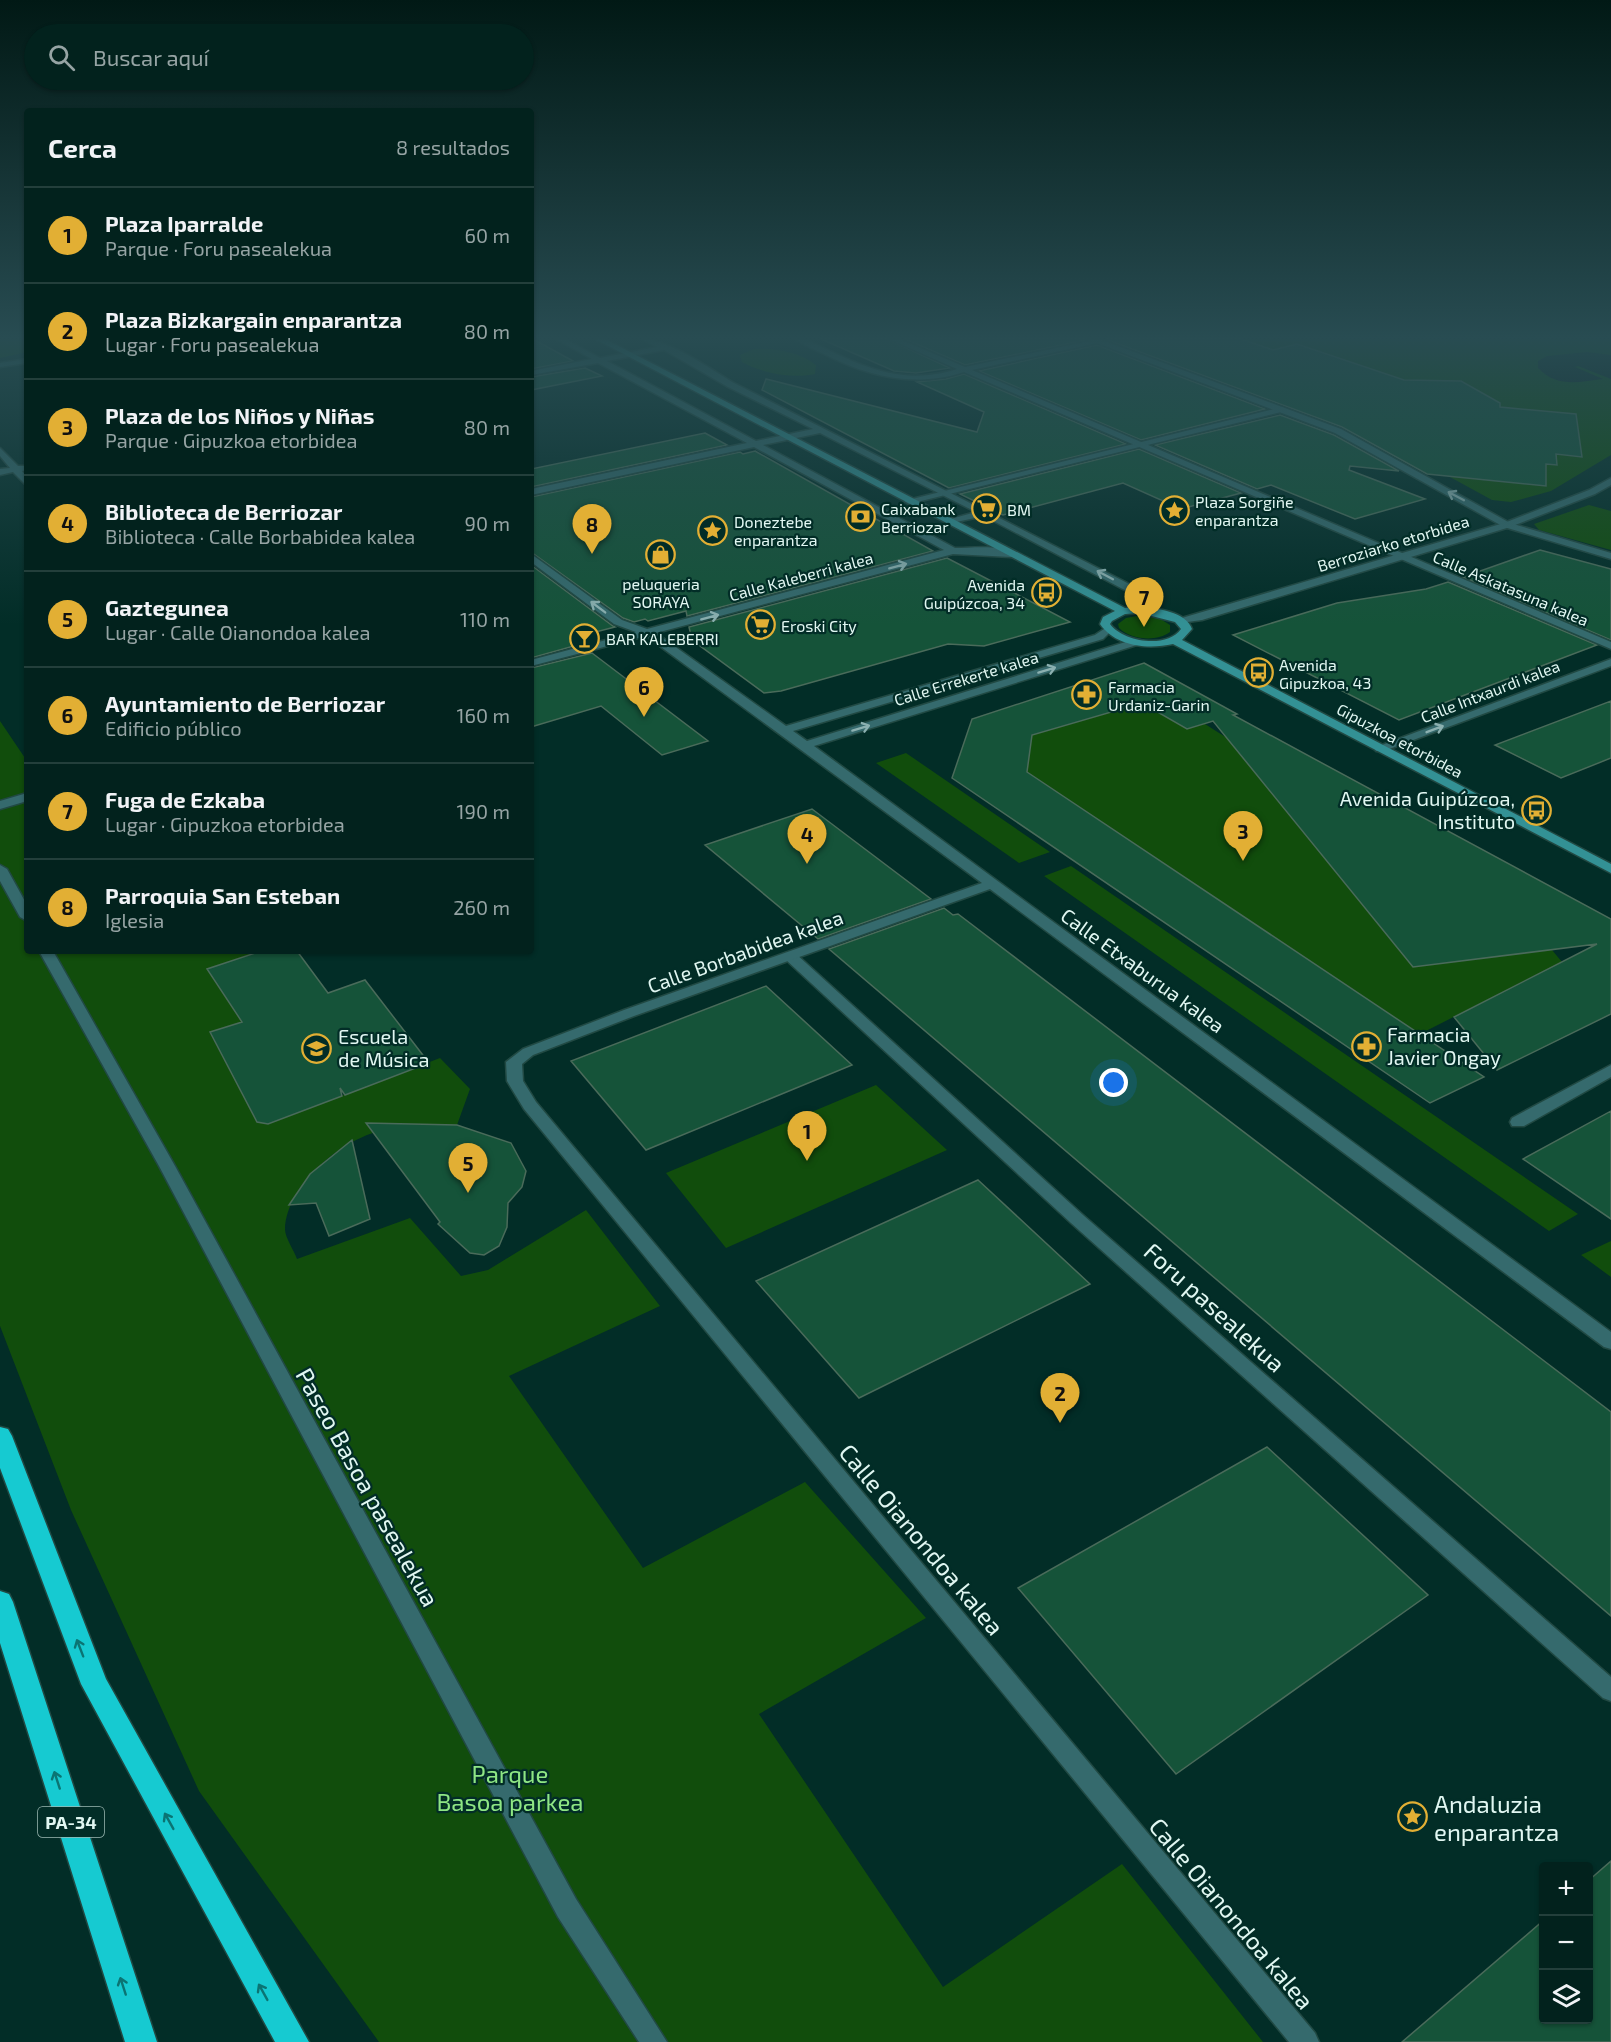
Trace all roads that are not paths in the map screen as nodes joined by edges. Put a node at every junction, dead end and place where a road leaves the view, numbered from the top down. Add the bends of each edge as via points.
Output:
1 (734, 434) edge
2 (782, 434) edge
3 (801, 434) edge
4 (830, 434) edge
5 (1117, 434) edge
6 (1179, 434) edge
7 (1344, 434) edge
8 (787, 437) junction
9 (752, 444) junction
10 (1139, 444) junction
11 (0, 451) edge
12 (24, 468) edge
13 (16, 470) junction
14 (0, 472) edge
15 (24, 479) edge
16 (1611, 481) edge
17 (534, 491) edge
18 (944, 492) junction
19 (909, 501) junction
20 (985, 513) junction
21 (950, 522) junction
22 (1508, 525) junction
23 (953, 551) junction
24 (1011, 554) junction
25 (1611, 556) edge
26 (1400, 557) junction
27 (534, 559) edge
28 (1147, 610) junction
29 (1122, 611) junction
30 (1180, 620) junction
31 (1107, 630) junction
32 (650, 633) junction
33 (1173, 640) junction
34 (1136, 642) junction
35 (1611, 646) edge
36 (534, 662) edge
37 (1611, 662) edge
38 (783, 730) junction
39 (805, 745) junction
40 (1380, 748) junction
41 (24, 798) edge
42 (0, 805) edge
43 (1611, 868) edge
44 (0, 869) edge
45 (991, 884) junction
46 (24, 912) edge
47 (48, 954) edge
48 (790, 956) junction
49 (514, 1062) joint
50 (1611, 1070) edge
51 (1518, 1122) dead end
52 (1611, 1342) edge
53 (0, 1436) edge
54 (0, 1602) edge
55 (1611, 1691) edge
56 (141, 2042) edge
57 (293, 2042) edge
58 (654, 2042) edge
59 (1306, 2042) edge

1 - 9 street
2 - 8 main road
3 - 8 street
4 - 18 street
5 - 10 street, Calle Askatasuna kalea
6 - 10 street
22 -> 7 street
8 - 9 street
8 - 19 main road
9 - 17 street
9 - 23 street
10 - 18 street
10 - 26 street, Calle Askatasuna kalea
11 - 13 street
12 - 13 street
13 - 14 street
13 - 15 street
16 - 22 street, Berroziarko etorbidea
18 - 19 street
18 - 20 street
19 - 21 main road
20 - 21 street
28 -> 20 street via 1143,595
21 - 24 main road
22 - 25 street
22 - 26 street, Berroziarko etorbidea
23 - 24 street, Calle Kaleberri kalea
32 -> 23 street, Calle Kaleberri kalea
24 - 29 main road
26 - 30 street, Berroziarko etorbidea via 1198,618
26 - 35 street, Calle Askatasuna kalea
32 -> 27 street, Calle Etxaburua kalea via 618,622
28 - 29 main road
28 - 30 main road
29 - 31 main road via 1107,619
30 - 33 main road via 1185,631
31 - 34 main road
31 - 38 street, Calle Errekerte kalea via 1099,637
32 - 36 street, Calle Kaleberri kalea
32 - 38 street, Calle Etxaburua kalea
33 - 34 main road
33 - 40 main road, Gipuzkoa etorbidea
39 -> 34 street, Calle Errekerte kalea
40 -> 37 street, Calle Intxaurdi kalea
38 - 39 street, Calle Etxaburua kalea
39 - 45 street, Calle Etxaburua kalea
40 - 43 main road, Gipuzkoa etorbidea
41 - 42 street
44 - 46 street
45 - 48 street, Calle Borbabidea kalea
45 - 52 street, Calle Etxaburua kalea
47 - 58 street, Paseo Basoa pasealekua via 167,1166 567,1908
48 - 49 street, Calle Borbabidea kalea via 629,1013 528,1052
48 - 55 street, Foru pasealekua via 1077,1218
49 - 59 street, Calle Oianondoa kalea via 515,1081 530,1105
50 - 51 street
57 -> 53 highway via 94,1684
56 -> 54 highway, PA-34

